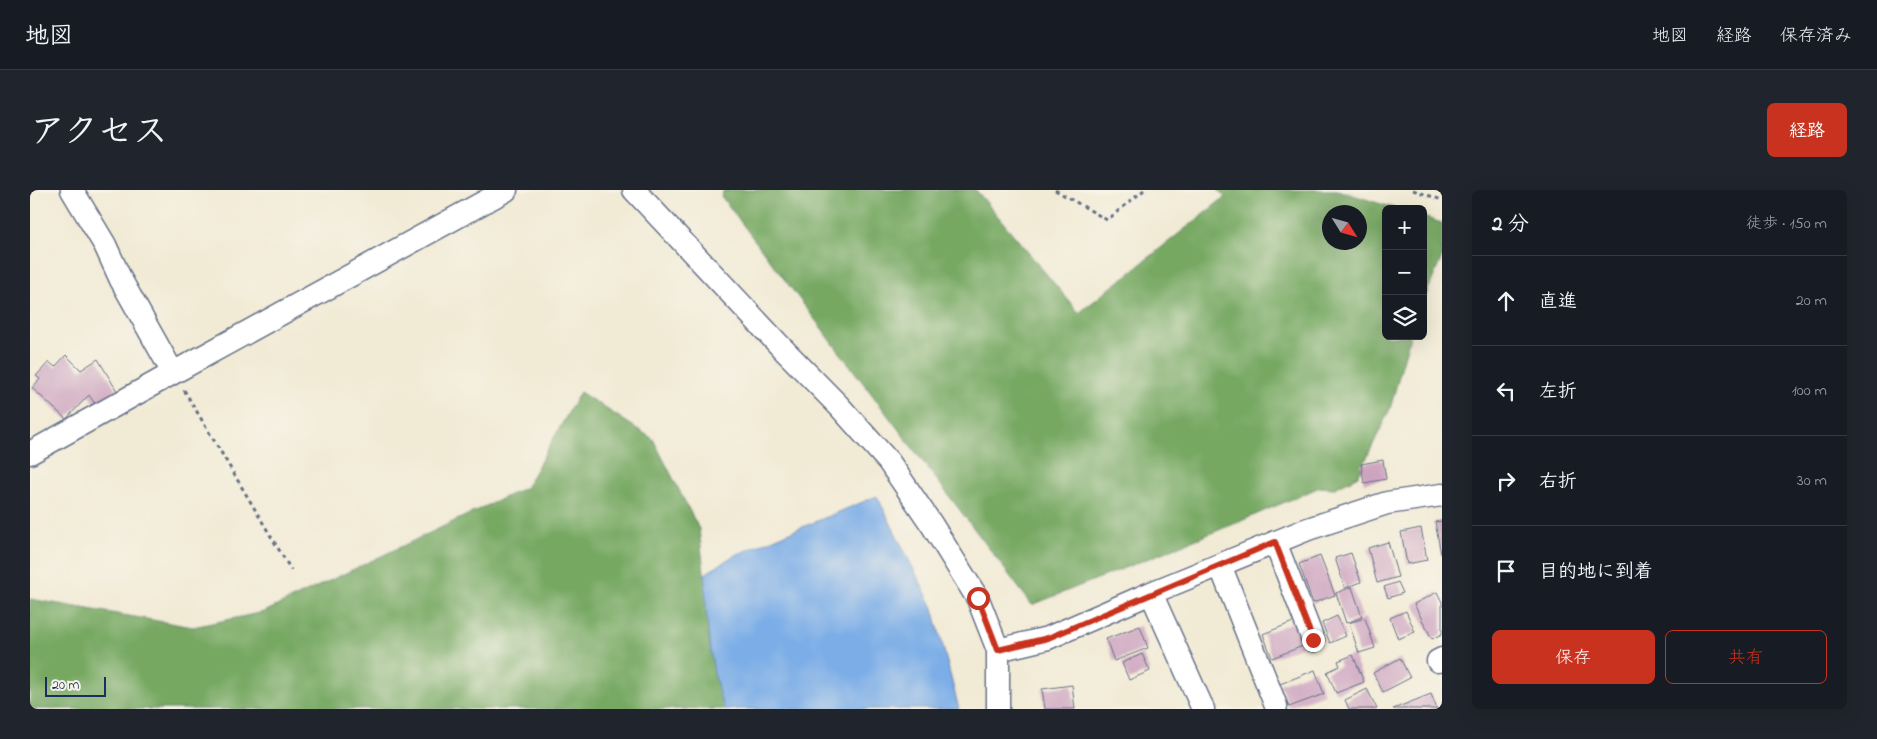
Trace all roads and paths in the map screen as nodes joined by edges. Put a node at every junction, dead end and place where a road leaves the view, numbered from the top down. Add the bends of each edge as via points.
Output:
1 (72, 190) edge
2 (506, 190) edge
3 (634, 190) edge
4 (1055, 190) edge
5 (1144, 190) edge
6 (1413, 190) edge
7 (1442, 200) edge
8 (173, 373) junction
9 (30, 454) edge
10 (1442, 495) edge
11 (1275, 542) junction
12 (1220, 565) junction
13 (291, 570) dead end
14 (1151, 593) junction
15 (1313, 640) dead end
16 (998, 650) junction
17 (1276, 706) dead end
18 (998, 709) edge
19 (1203, 709) edge

1 - 8 street
2 - 8 street
3 - 16 street via 889,462 978,598
4 - 5 path via 1107,220
6 - 7 path
8 - 9 street
8 - 13 path
10 - 11 street via 1387,502
11 - 12 street
11 - 15 street
12 - 14 street
12 - 17 street
14 - 16 street via 1048,638
14 - 19 street
16 - 18 street

